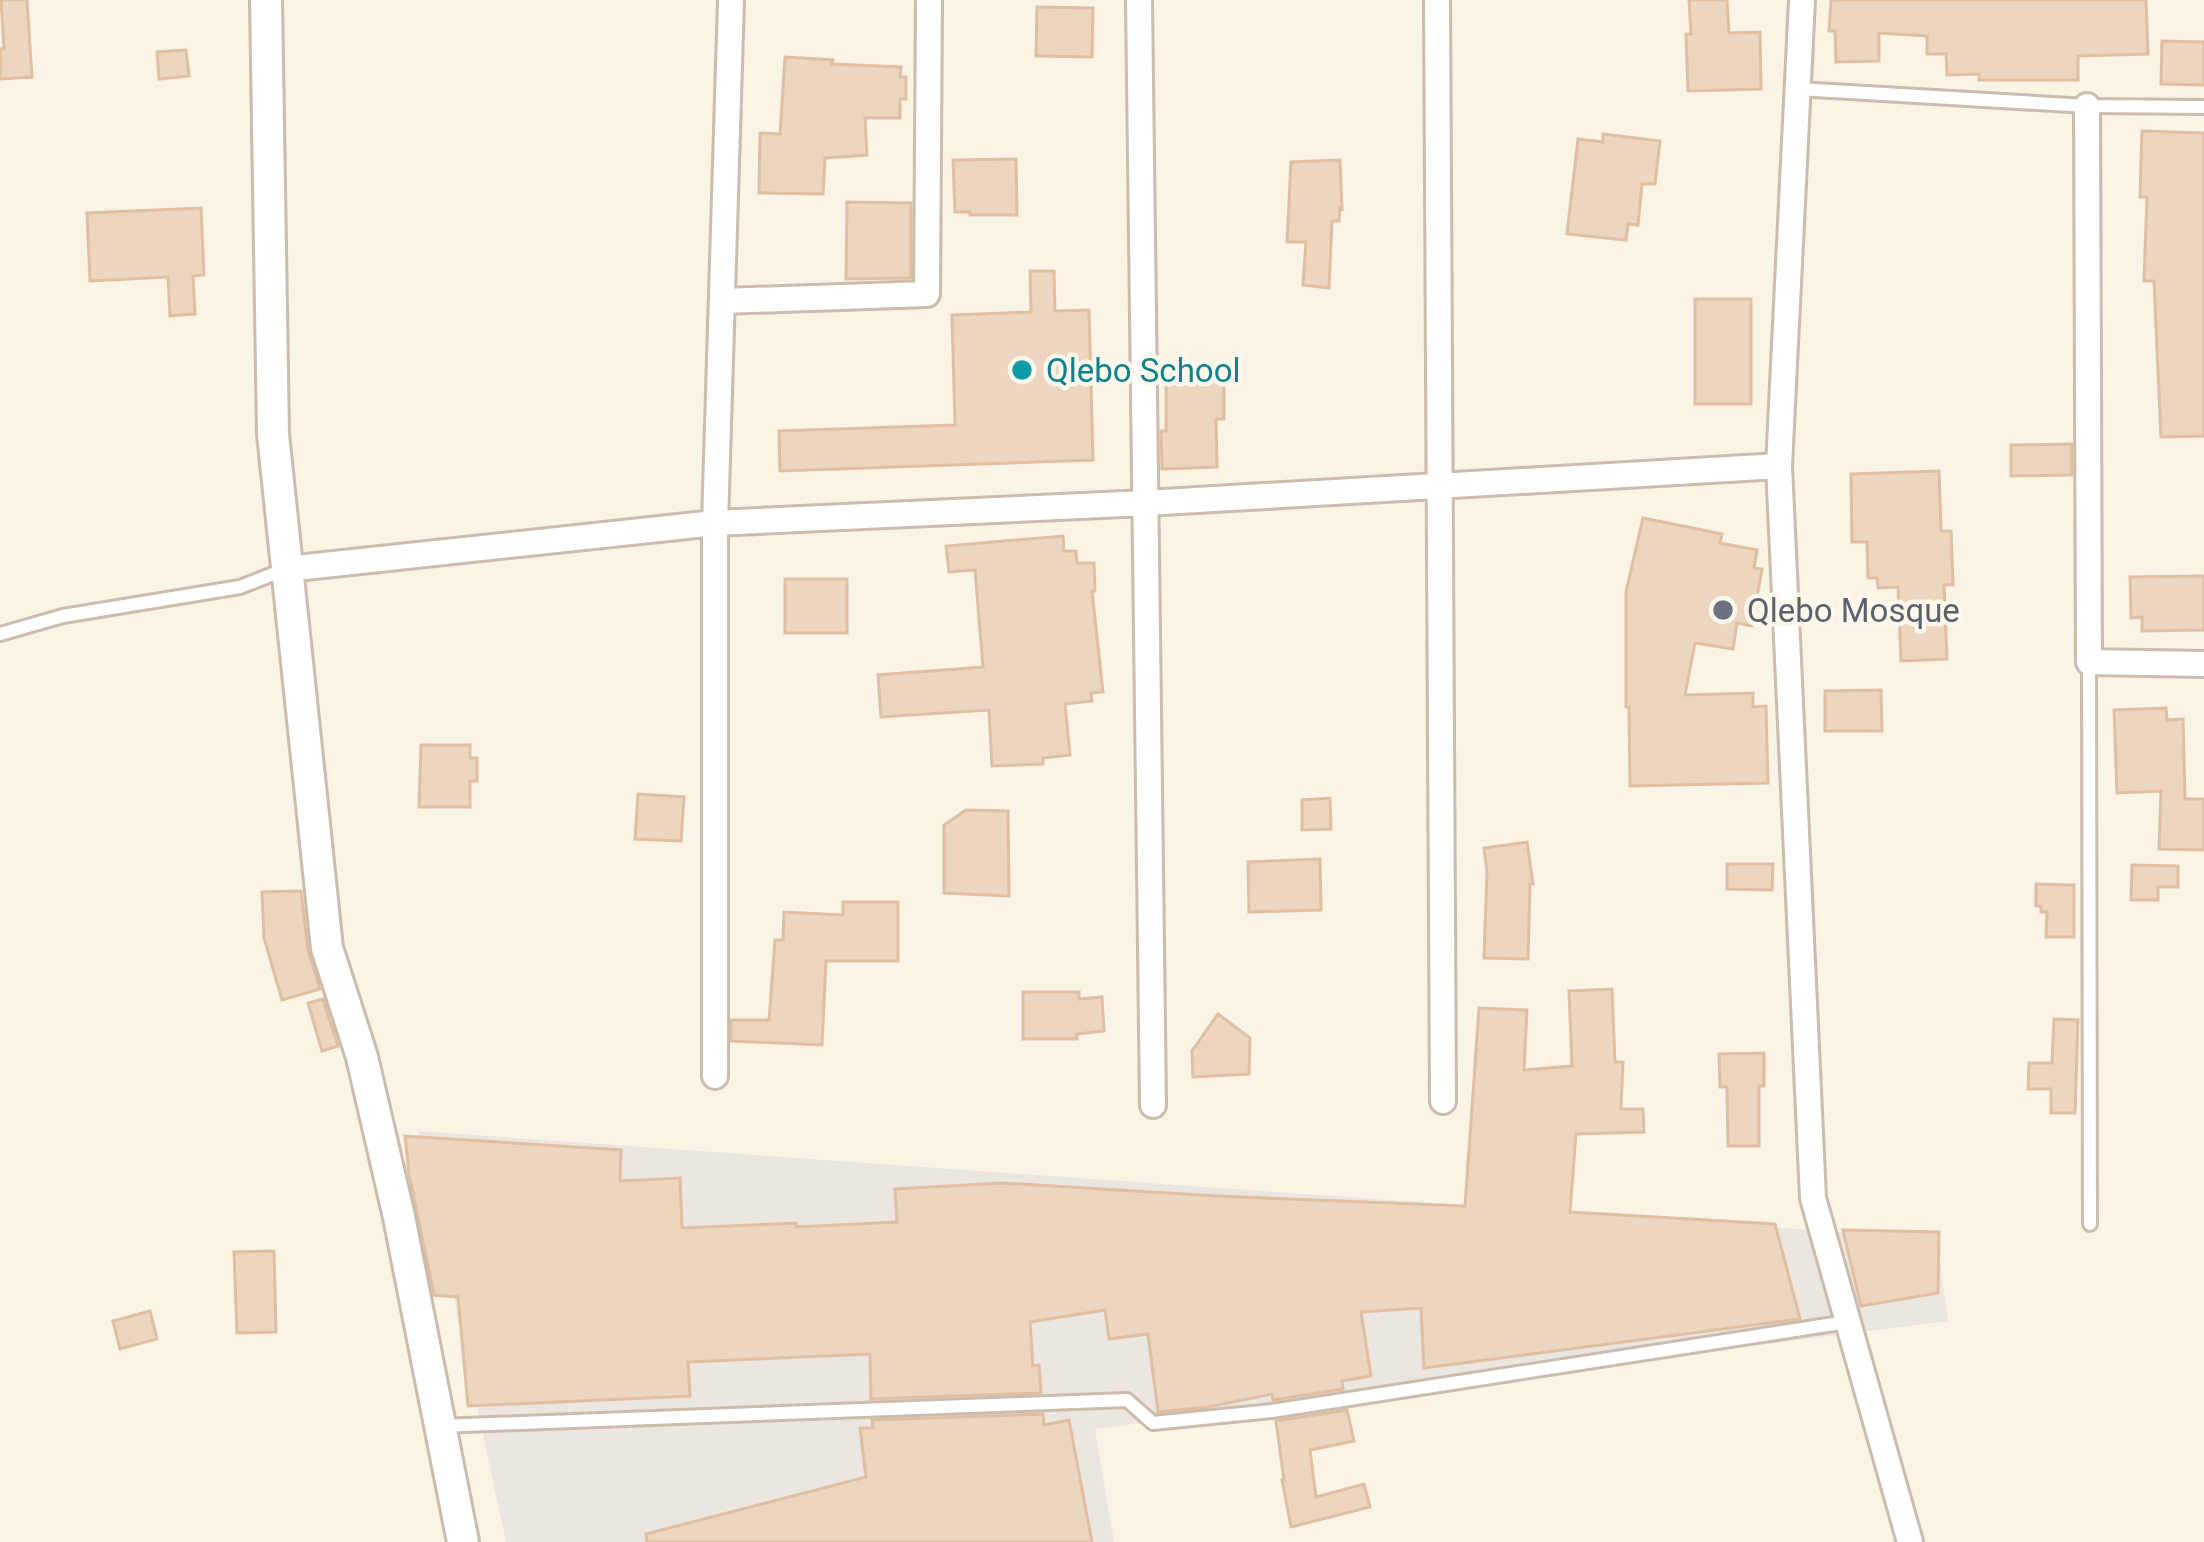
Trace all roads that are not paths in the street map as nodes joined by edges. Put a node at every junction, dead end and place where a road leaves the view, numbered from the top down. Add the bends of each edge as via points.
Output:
1 (266, 0) edge
2 (731, 0) edge
3 (929, 0) edge
4 (1139, 0) edge
5 (1437, 0) edge
6 (1802, 0) edge
7 (1796, 89) junction
8 (2087, 106) junction
9 (2204, 107) edge
10 (722, 301) junction
11 (1779, 466) junction
12 (1439, 485) junction
13 (1145, 503) junction
14 (715, 523) junction
15 (287, 569) junction
16 (0, 634) edge
17 (2089, 662) junction
18 (2204, 664) edge
19 (716, 1076) dead end
20 (1443, 1101) dead end
21 (1153, 1105) dead end
22 (2090, 1224) dead end
23 (1849, 1322) junction
24 (440, 1426) junction
25 (463, 1542) edge
26 (1910, 1542) edge

1 - 15 street via 273,434
2 - 10 street
3 - 10 street via 927,294
4 - 13 street
5 - 12 street
6 - 7 street
7 - 8 lane
7 - 11 street
8 - 9 lane
8 - 17 street
10 - 14 street
11 - 12 street
11 - 23 street via 1814,1198
12 - 13 street
12 - 20 street
13 - 14 street
13 - 21 street
14 - 15 street
14 - 19 street
15 - 16 lane via 240,587
15 - 24 street via 327,948 362,1057
17 - 18 street
17 - 22 lane
23 - 24 lane via 1153,1423 1127,1400
23 - 26 street
24 - 25 street

